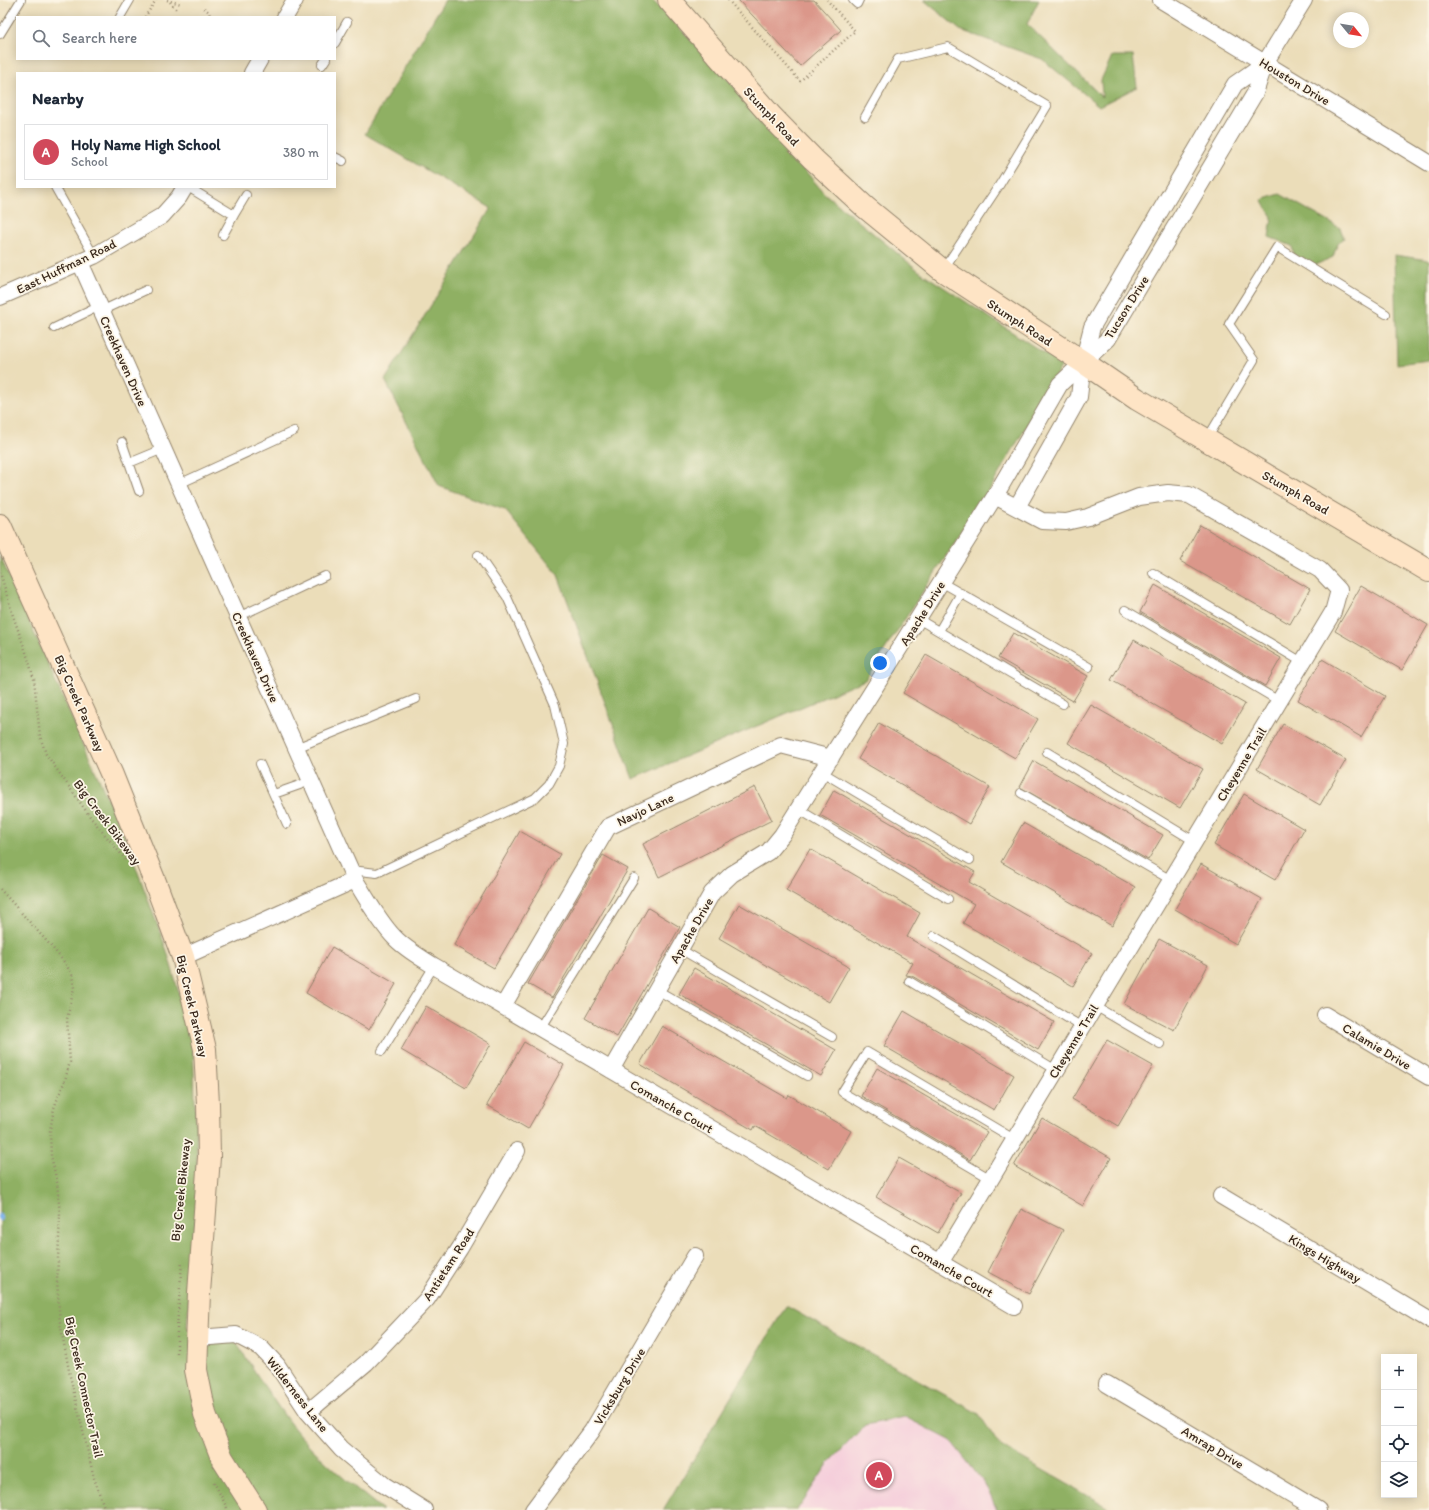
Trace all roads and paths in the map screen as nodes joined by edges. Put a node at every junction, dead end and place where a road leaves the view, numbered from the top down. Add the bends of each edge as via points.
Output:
1 (21, 0) edge
2 (130, 0) edge
3 (156, 0) edge
4 (295, 0) edge
5 (669, 0) edge
6 (728, 0) edge
7 (827, 0) edge
8 (853, 0) edge
9 (859, 0) edge
10 (1161, 0) edge
11 (1304, 0) edge
12 (169, 1) edge
13 (181, 4) dead end
14 (204, 8) dead end
15 (178, 11) dead end
16 (121, 16) edge
17 (147, 16) edge
18 (210, 16) edge
19 (288, 16) edge
20 (347, 22) dead end
21 (0, 34) edge
22 (336, 41) edge
23 (259, 60) edge
24 (1265, 63) junction
25 (253, 72) edge
26 (865, 116) dead end
27 (336, 158) edge
28 (343, 161) dead end
29 (1429, 163) edge
30 (55, 188) edge
31 (185, 188) edge
32 (188, 188) edge
33 (246, 195) dead end
34 (234, 215) junction
35 (223, 235) dead end
36 (87, 259) junction
37 (942, 270) junction
38 (146, 290) dead end
39 (0, 297) edge
40 (100, 308) junction
41 (1386, 314) dead end
42 (54, 328) dead end
43 (1083, 362) junction
44 (294, 431) dead end
45 (1207, 440) junction
46 (122, 442) dead end
47 (163, 449) junction
48 (130, 463) junction
49 (179, 484) junction
50 (139, 491) dead end
51 (995, 496) junction
52 (1016, 507) junction
53 (0, 525) edge
54 (478, 555) dead end
55 (0, 571) edge
56 (1429, 571) edge
57 (1153, 573) dead end
58 (325, 576) dead end
59 (941, 582) junction
60 (961, 593) junction
61 (1125, 610) dead end
62 (238, 617) junction
63 (918, 619) junction
64 (939, 631) junction
65 (1302, 662) junction
66 (1089, 667) dead end
67 (416, 699) dead end
68 (1279, 701) junction
69 (1063, 704) dead end
70 (296, 748) junction
71 (1047, 752) dead end
72 (831, 758) junction
73 (260, 764) dead end
74 (822, 772) junction
75 (311, 781) junction
76 (1021, 793) dead end
77 (274, 794) junction
78 (798, 809) junction
79 (287, 824) dead end
80 (1194, 841) junction
81 (970, 860) dead end
82 (128, 863) dead end
83 (353, 875) junction
84 (634, 878) dead end
85 (1171, 880) junction
86 (0, 889) edge
87 (948, 899) dead end
88 (934, 936) dead end
89 (680, 948) junction
90 (183, 957) junction
91 (434, 966) junction
92 (909, 981) dead end
93 (657, 990) junction
94 (503, 1006) junction
95 (1095, 1006) junction
96 (1325, 1015) dead end
97 (541, 1027) junction
98 (1082, 1027) junction
99 (832, 1038) dead end
100 (1160, 1044) dead end
101 (382, 1051) dead end
102 (611, 1070) junction
103 (1056, 1070) junction
104 (807, 1076) dead end
105 (1429, 1077) edge
106 (1014, 1139) junction
107 (517, 1151) dead end
108 (991, 1179) junction
109 (1221, 1196) dead end
110 (183, 1255) dead end
111 (695, 1256) dead end
112 (940, 1263) junction
113 (1014, 1306) dead end
114 (1429, 1320) edge
115 (198, 1338) junction
116 (177, 1354) dead end
117 (1107, 1384) dead end
118 (308, 1412) junction
119 (212, 1476) dead end
120 (105, 1510) edge
121 (228, 1510) edge
122 (255, 1510) edge
123 (424, 1510) edge
124 (533, 1510) edge
125 (1318, 1510) edge

1 - 21 lane
2 - 16 lane
3 - 17 path
4 - 19 street
5 - 37 street, Stumph Road via 767,112 813,159 871,212
6 - 7 path via 800,80 855,31
8 - 9 lane via 857,4
10 - 24 street, Houston Drive
11 - 24 street, Tucson Drive
12 - 13 path
12 - 15 path
14 - 18 path
20 - 22 lane
23 - 25 street
24 - 29 street, Houston Drive
24 - 43 street, Tucson Drive via 1255,93 1108,339
24 - 43 street, Tucson Drive via 1235,84 1092,327
26 - 37 lane via 898,59 948,47 1047,106 1000,184
27 - 28 lane
30 - 36 lane
31 - 36 street, East Huffman Road via 162,216
32 - 34 lane
33 - 34 lane
34 - 35 lane
36 - 39 street, East Huffman Road
36 - 40 street, Creekhaven Drive
37 - 43 street, Stumph Road
38 - 40 lane
40 - 42 lane
40 - 47 street, Creekhaven Drive
41 - 45 lane via 1276,247 1229,324 1254,360
43 - 45 street, Stumph Road via 1137,399
43 - 51 street, Apache Drive via 1060,384
43 - 52 street via 1079,396
44 - 49 lane
45 - 56 street, Stumph Road
46 - 48 lane
47 - 48 lane
47 - 49 street, Creekhaven Drive
48 - 50 lane
49 - 62 street, Creekhaven Drive
51 - 52 street, Cheyenne Trail
51 - 59 street, Apache Drive
52 - 65 street, Cheyenne Trail via 1042,521 1066,522 1088,517 1139,497 1189,495 1320,570 1339,590 1332,612
53 - 90 street, Big Creek Parkway via 112,775
54 - 83 lane via 507,597 555,705 564,744 559,766 549,784 535,798 377,873
55 - 82 path, Big Creek Bikeway via 34,679 40,736 46,754 91,818
57 - 65 lane
58 - 62 lane
59 - 60 lane
59 - 63 street, Apache Drive
60 - 64 lane
60 - 66 lane
61 - 68 lane
62 - 70 street, Creekhaven Drive
63 - 64 lane
63 - 72 street, Apache Drive
64 - 69 lane
65 - 68 street, Cheyenne Trail
67 - 70 lane
68 - 80 street, Cheyenne Trail
70 - 75 street, Creekhaven Drive
71 - 80 lane
72 - 74 street, Apache Drive
72 - 94 street, Navjo Lane via 781,745 608,827
73 - 77 lane
74 - 78 street, Apache Drive
74 - 81 lane
75 - 77 lane
75 - 83 street, Creekhaven Drive
76 - 85 lane
77 - 79 lane
78 - 87 lane
78 - 89 street, Apache Drive via 768,852 732,874 712,893
80 - 85 street, Cheyenne Trail
83 - 90 street
83 - 91 street, Comanche Court via 376,915 394,937
84 - 97 lane
85 - 95 street, Cheyenne Trail
86 - 120 path, Big Creek Connector Trail via 65,962 72,974 74,988 67,1019 70,1062 54,1108 50,1131 60,1215 57,1281 60,1322 70,1376 94,1478
88 - 98 lane
89 - 93 street, Apache Drive
89 - 99 lane
90 - 115 street, Big Creek Parkway via 205,1049 208,1104 209,1157
91 - 94 street, Comanche Court
91 - 101 lane
92 - 103 lane
93 - 102 street, Apache Drive
93 - 104 lane
94 - 97 street, Comanche Court
95 - 98 street, Cheyenne Trail
95 - 100 lane
96 - 105 street, Calamie Drive
97 - 102 street, Comanche Court
98 - 103 street, Cheyenne Trail
102 - 112 street, Comanche Court
103 - 106 street, Cheyenne Trail
106 - 108 street, Cheyenne Trail
106 - 108 lane via 867,1052 842,1092
107 - 118 street, Antietam Road via 427,1299 366,1363
108 - 112 street, Cheyenne Trail
109 - 114 street, Kings Highway
110 - 116 path, Big Creek Bikeway
111 - 124 street, Vicksburg Drive via 592,1431
112 - 113 street, Comanche Court
115 - 118 street, Wilderness Lane via 236,1336 261,1348 277,1365
115 - 122 street, Big Creek Parkway via 196,1370 205,1414 222,1458
117 - 125 street, Amrap Drive
118 - 123 street, Wilderness Lane via 341,1449 384,1486
119 - 121 path

